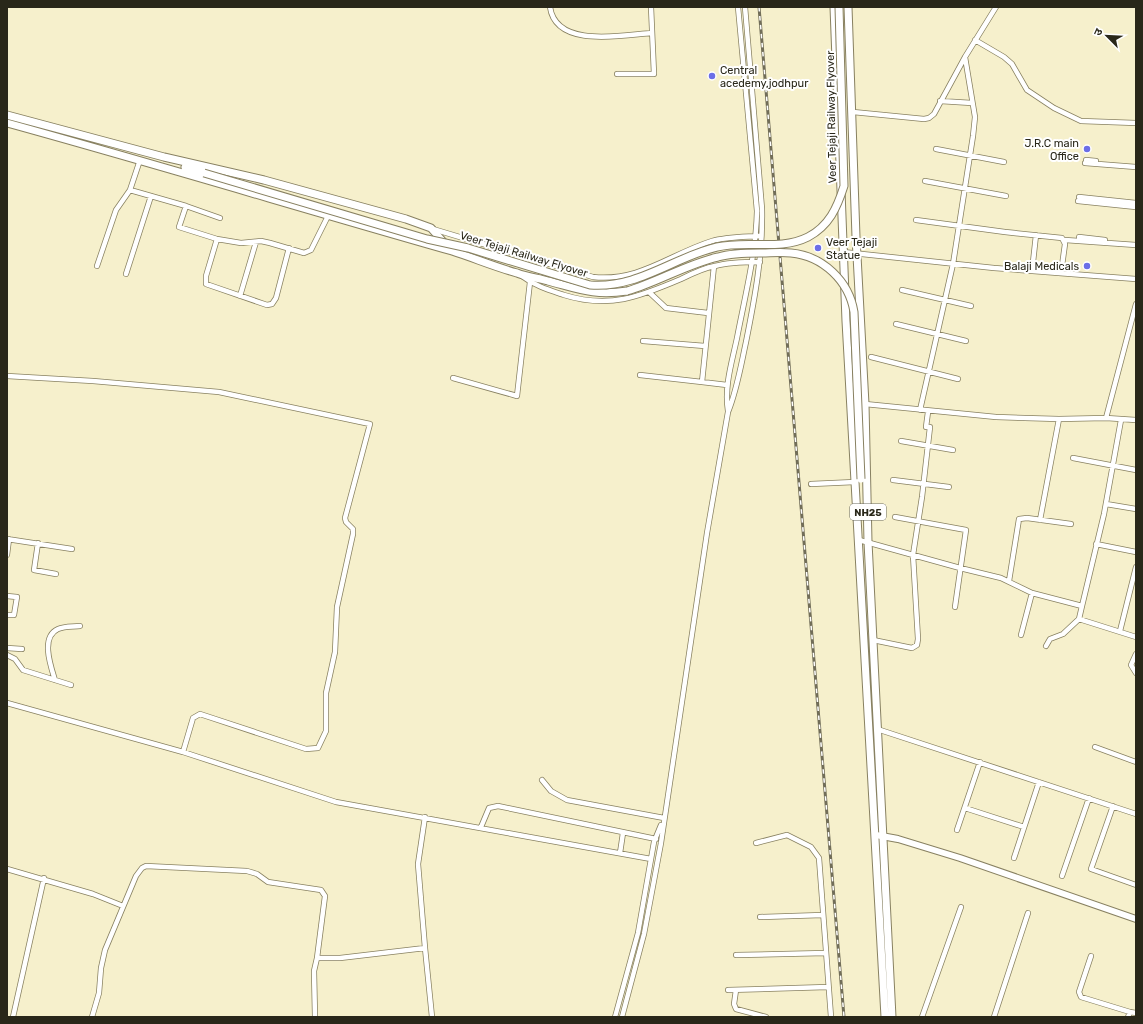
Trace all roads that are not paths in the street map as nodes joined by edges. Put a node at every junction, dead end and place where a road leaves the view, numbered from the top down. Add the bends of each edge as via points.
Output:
1 (550, 7) edge
2 (651, 7) edge
3 (738, 7) edge
4 (745, 7) edge
5 (834, 7) edge
6 (839, 7) edge
7 (848, 7) edge
8 (996, 7) edge
9 (652, 33) junction
10 (975, 40) junction
11 (742, 52) junction
12 (749, 52) junction
13 (965, 57) junction
14 (617, 74) dead end
15 (940, 101) junction
16 (972, 103) junction
17 (852, 112) junction
18 (7, 115) edge
19 (7, 123) edge
20 (1136, 123) edge
21 (936, 149) dead end
22 (970, 156) junction
23 (164, 157) junction
24 (1085, 161) dead end
25 (1004, 162) dead end
26 (139, 163) dead end
27 (161, 165) junction
28 (175, 165) junction
29 (1136, 166) edge
30 (925, 181) dead end
31 (965, 189) junction
32 (130, 190) junction
33 (151, 196) junction
34 (1006, 196) dead end
35 (1136, 203) edge
36 (186, 206) junction
37 (1136, 207) edge
38 (328, 216) junction
39 (220, 218) dead end
40 (916, 220) dead end
41 (958, 226) junction
42 (431, 228) junction
43 (763, 235) junction
44 (756, 236) junction
45 (1036, 236) junction
46 (1079, 237) dead end
47 (217, 239) junction
48 (1065, 240) junction
49 (256, 242) junction
50 (1136, 244) edge
51 (289, 248) junction
52 (452, 252) junction
53 (843, 252) junction
54 (857, 253) junction
55 (752, 262) junction
56 (760, 262) junction
57 (953, 264) junction
58 (97, 266) dead end
59 (714, 266) junction
60 (1032, 271) junction
61 (1062, 273) junction
62 (126, 274) dead end
63 (519, 274) junction
64 (1136, 279) edge
65 (530, 282) junction
66 (902, 290) dead end
67 (649, 292) junction
68 (240, 296) junction
69 (946, 300) junction
70 (1136, 304) edge
71 (971, 306) dead end
72 (708, 313) junction
73 (896, 324) dead end
74 (938, 334) junction
75 (643, 341) dead end
76 (966, 341) dead end
77 (705, 346) junction
78 (872, 357) dead end
79 (929, 371) junction
80 (640, 375) dead end
81 (7, 376) edge
82 (453, 378) dead end
83 (958, 379) dead end
84 (702, 382) junction
85 (727, 385) junction
86 (865, 404) junction
87 (920, 410) junction
88 (728, 412) junction
89 (928, 412) junction
90 (1106, 418) junction
91 (1059, 419) junction
92 (1121, 420) junction
93 (1136, 420) edge
94 (901, 441) dead end
95 (928, 446) junction
96 (953, 450) dead end
97 (1073, 458) dead end
98 (1113, 466) junction
99 (1136, 470) edge
100 (858, 480) junction
101 (893, 480) dead end
102 (923, 483) junction
103 (811, 484) dead end
104 (949, 487) dead end
105 (868, 501) junction
106 (1106, 504) junction
107 (1136, 509) edge
108 (895, 517) dead end
109 (919, 520) junction
110 (1040, 520) junction
111 (1071, 524) dead end
112 (8, 539) edge
113 (859, 540) junction
114 (868, 542) junction
115 (38, 543) junction
116 (1096, 544) junction
117 (72, 549) dead end
118 (1136, 552) edge
119 (7, 555) edge
120 (912, 555) junction
121 (1136, 567) edge
122 (960, 568) junction
123 (56, 574) dead end
124 (1009, 581) junction
125 (1032, 593) junction
126 (7, 596) edge
127 (1082, 606) junction
128 (955, 607) dead end
129 (7, 614) edge
130 (1079, 619) junction
131 (80, 626) dead end
132 (1120, 631) junction
133 (1021, 635) dead end
134 (1136, 637) edge
135 (873, 640) junction
136 (1046, 646) dead end
137 (7, 648) edge
138 (22, 649) dead end
139 (1136, 654) edge
140 (7, 655) edge
141 (1136, 673) edge
142 (55, 680) junction
143 (71, 685) dead end
144 (7, 703) edge
145 (877, 729) junction
146 (1095, 747) dead end
147 (183, 752) junction
148 (980, 762) junction
149 (1136, 762) edge
150 (542, 780) dead end
151 (1039, 782) junction
152 (1089, 798) junction
153 (1113, 806) junction
154 (965, 808) junction
155 (1136, 814) edge
156 (425, 817) junction
157 (664, 818) junction
158 (482, 827) junction
159 (1024, 827) junction
160 (958, 830) dead end
161 (623, 833) junction
162 (879, 836) junction
163 (656, 839) junction
164 (756, 843) dead end
165 (620, 853) junction
166 (1014, 858) dead end
167 (651, 859) junction
168 (7, 869) edge
169 (1062, 876) dead end
170 (44, 878) junction
171 (1136, 885) edge
172 (123, 906) junction
173 (961, 907) dead end
174 (1028, 913) dead end
175 (823, 915) junction
176 (760, 917) dead end
177 (1136, 919) edge
178 (425, 948) junction
179 (826, 953) junction
180 (736, 955) dead end
181 (1091, 956) dead end
182 (318, 958) junction
183 (828, 987) junction
184 (728, 990) dead end
185 (736, 990) junction
186 (1130, 1012) junction
187 (1136, 1013) edge
188 (13, 1017) edge
189 (92, 1017) edge
190 (316, 1017) edge
191 (432, 1017) edge
192 (615, 1017) edge
193 (622, 1017) edge
194 (766, 1017) edge
195 (831, 1017) edge
196 (885, 1017) edge
197 (892, 1017) edge
198 (922, 1017) edge
199 (994, 1017) edge
200 (1128, 1017) edge

1 - 9 street via 555,21 571,34 583,36
2 - 9 street
3 - 11 street
4 - 12 street
5 - 53 main road
6 - 28 main road, Veer Tejaji Railway Flyover, bridge via 844,186 829,221 818,231 792,243 718,247 626,283 590,285
7 - 17 main road, NH25
8 - 10 street
9 - 14 street via 654,74
10 - 13 street
10 - 20 street via 1004,57 1012,64 1028,90 1054,108 1081,121
11 - 12 street
11 - 44 street via 757,211
12 - 43 street
13 - 15 street
13 - 16 street
15 - 16 street
15 - 17 street via 934,114 924,119
16 - 22 street via 975,117
17 - 54 main road, NH25
18 - 23 main road
19 - 27 main road
21 - 22 street
22 - 25 street
22 - 31 street
23 - 28 main road, Veer Tejaji Railway Flyover
23 - 42 main road via 264,180
24 - 29 street
26 - 32 street
27 - 28 main road
27 - 38 main road via 235,190
30 - 31 street
31 - 34 street
31 - 41 street
32 - 33 street
32 - 58 street via 116,210
33 - 36 street
33 - 62 street
35 - 37 street via 1078,199
36 - 39 street
36 - 47 street via 179,227
38 - 51 street via 311,250 304,253
38 - 52 main road
40 - 41 street
41 - 45 street
41 - 57 street
42 - 44 street via 592,277 608,279 636,273 714,240
42 - 52 main road
43 - 44 street
43 - 56 street
44 - 55 street
45 - 48 street via 1058,237
45 - 60 street
46 - 50 street
47 - 49 street via 241,244
47 - 68 street via 206,284
48 - 50 street
48 - 61 street
49 - 51 street via 270,242
49 - 68 street
51 - 68 street via 272,304 267,305
52 - 63 main road
53 - 54 street
53 - 100 main road
54 - 57 street
54 - 86 main road, NH25
55 - 56 street
55 - 59 street
55 - 85 street
56 - 88 street via 742,361
57 - 60 street
57 - 69 street
59 - 67 street
59 - 72 street
60 - 61 street
61 - 64 street
63 - 65 street
63 - 100 main road, bridge via 594,293 610,294 646,286 730,254 790,253 805,255 818,261 838,277 849,291 852,301
65 - 67 street via 592,302 627,299
65 - 82 street via 517,396
66 - 69 street
67 - 72 street via 666,308
69 - 71 street
69 - 74 street
70 - 90 street
72 - 77 street
73 - 74 street
74 - 76 street
74 - 79 street
75 - 77 street
77 - 84 street
78 - 79 street
79 - 83 street
79 - 87 street
80 - 84 street
81 - 147 street via 219,392 370,424 345,518 353,529 353,534 337,607 335,652 326,693 326,731 321,744 314,750 306,749 200,714 193,718
84 - 85 street
85 - 88 street
86 - 87 street
86 - 105 main road, NH25
87 - 89 street
88 - 157 street
89 - 91 street
89 - 95 street
90 - 91 street
90 - 92 street
91 - 110 street
92 - 93 street
92 - 98 street
94 - 95 street
95 - 96 street
95 - 102 street
97 - 98 street
98 - 99 street
98 - 106 street
100 - 103 street
100 - 105 main road
100 - 113 main road, NH25
101 - 102 street
102 - 104 street
102 - 109 street
105 - 114 main road, NH25
106 - 107 street
106 - 116 street
108 - 109 street
109 - 120 street
109 - 122 street via 966,530
110 - 111 street
110 - 124 street via 1019,519
112 - 115 street
112 - 119 street
113 - 114 street
113 - 162 main road, NH25
114 - 120 street
114 - 135 main road, NH25
115 - 117 street
115 - 123 street via 34,570
116 - 118 street
116 - 127 street
120 - 122 street
120 - 135 street via 918,640 916,645 912,648
121 - 132 street
122 - 124 street
122 - 128 street
124 - 125 street
125 - 127 street
125 - 133 street
126 - 129 street via 17,597 14,615
127 - 130 street
130 - 132 street
130 - 136 street via 1063,634 1050,639
131 - 142 street via 56,630 52,634 48,647
132 - 134 street
135 - 145 main road, NH25
137 - 138 street
139 - 141 street via 1131,665
140 - 142 street via 23,670
142 - 143 street
144 - 147 street
145 - 148 street
145 - 162 main road, NH25
146 - 149 street
147 - 156 street via 336,802
148 - 151 street
148 - 154 street
150 - 157 street via 551,791 567,800
151 - 152 street
151 - 159 street
152 - 153 street
152 - 169 street
153 - 155 street
153 - 171 street via 1091,869
154 - 159 street
154 - 160 street
156 - 158 street
156 - 178 street via 418,864
157 - 163 street
157 - 193 street via 644,934
158 - 161 street via 489,808 498,806
158 - 165 street
159 - 166 street
161 - 163 street
161 - 165 street
162 - 177 street via 960,858
162 - 196 main road, NH25
162 - 197 main road, NH25
163 - 167 street
164 - 175 street via 787,835 816,852 819,858
165 - 167 street
167 - 192 street via 638,933
168 - 170 street
170 - 172 street
170 - 188 street
172 - 182 street via 136,876 146,866 253,872 268,882 318,889 324,893
172 - 189 street via 103,956 99,993
173 - 198 street
174 - 199 street
175 - 176 street
175 - 179 street
178 - 182 street via 340,958
178 - 191 street
179 - 180 street
179 - 183 street
181 - 186 street via 1079,992 1081,997
182 - 190 street via 314,971
183 - 185 street
183 - 195 street
184 - 185 street
185 - 194 street via 736,1010
186 - 187 street
186 - 200 street

